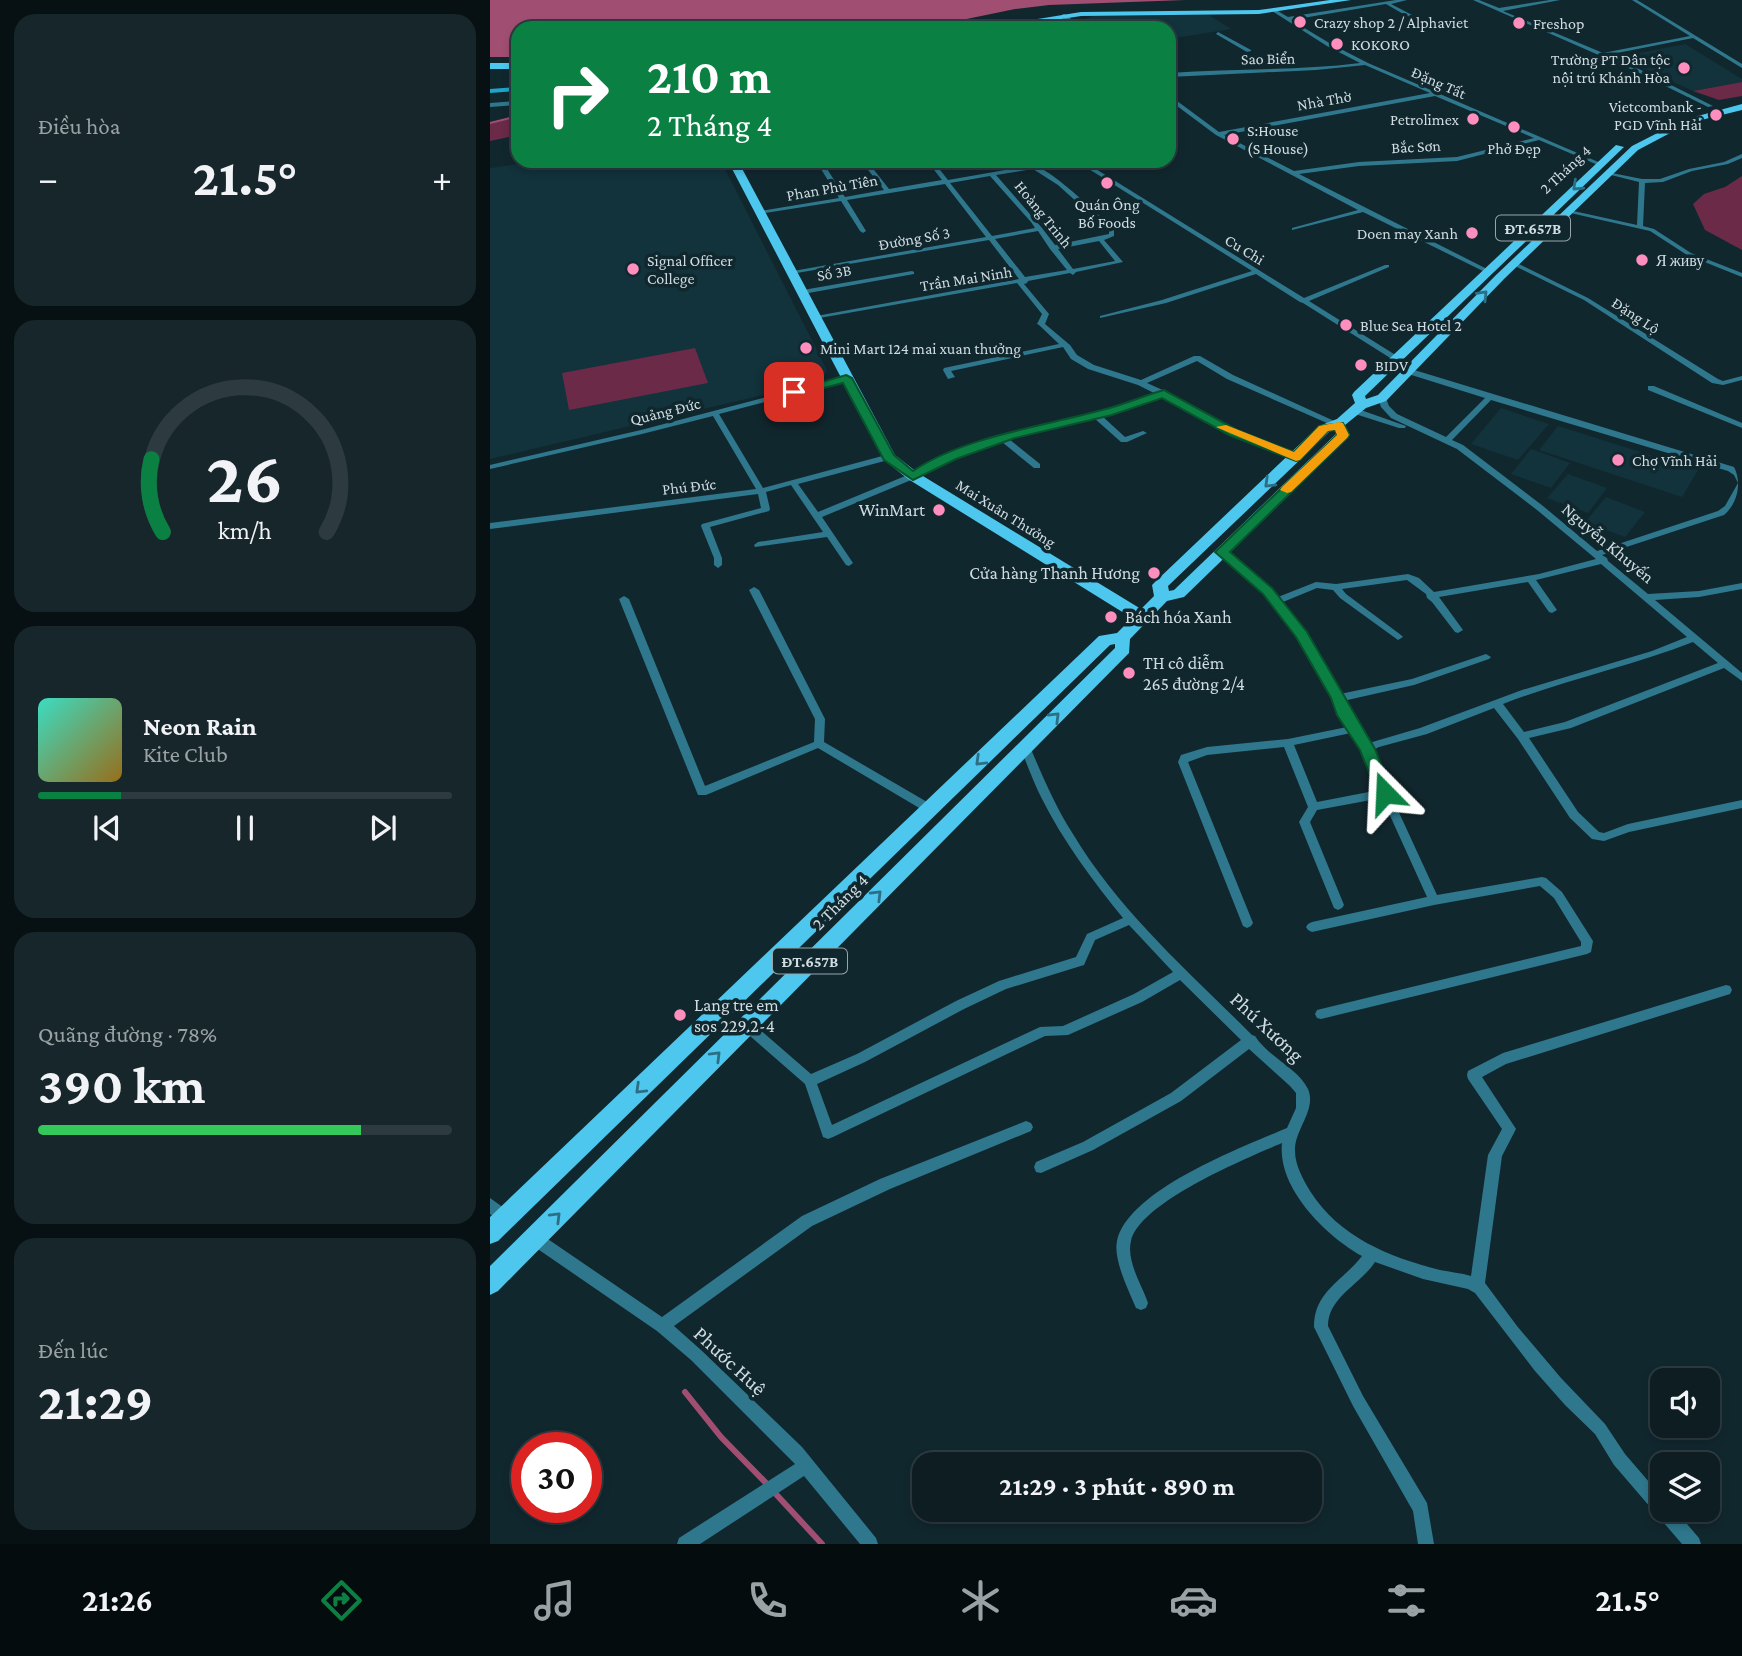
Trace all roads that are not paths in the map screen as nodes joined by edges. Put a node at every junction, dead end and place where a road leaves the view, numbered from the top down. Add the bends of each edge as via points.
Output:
1 (1331, 0) edge
2 (1347, 0) edge
3 (1405, 0) edge
4 (1475, 0) edge
5 (1558, 0) edge
6 (1634, 0) edge
7 (1387, 4) junction
8 (1272, 10) junction
9 (1498, 10) junction
10 (1062, 14) junction
11 (1414, 18) dead end
12 (1286, 19) junction
13 (1018, 21) edge
14 (1025, 21) edge
15 (1071, 21) edge
16 (1218, 33) dead end
17 (1692, 37) junction
18 (1249, 51) dead end
19 (1602, 55) junction
20 (490, 64) edge
21 (511, 64) edge
22 (1366, 64) junction
23 (1742, 66) edge
24 (1176, 75) edge
25 (511, 90) edge
26 (490, 91) edge
27 (1434, 94) junction
28 (1742, 100) edge
29 (1176, 102) edge
30 (511, 104) edge
31 (490, 105) edge
32 (1742, 107) edge
33 (1712, 109) junction
34 (1218, 134) junction
35 (1538, 139) junction
36 (1742, 156) edge
37 (1600, 164) junction
38 (737, 168) edge
39 (823, 168) edge
40 (869, 168) edge
41 (936, 168) edge
42 (1026, 168) edge
43 (1034, 168) edge
44 (1090, 168) edge
45 (1612, 170) junction
46 (1294, 173) junction
47 (992, 174) junction
48 (1642, 180) junction
49 (947, 182) junction
50 (888, 192) junction
51 (843, 200) junction
52 (1364, 210) junction
53 (1569, 212) junction
54 (761, 213) junction
55 (1640, 228) junction
56 (1040, 229) junction
57 (1294, 229) dead end
58 (863, 231) dead end
59 (990, 239) junction
60 (1101, 239) junction
61 (1052, 248) junction
62 (1515, 264) junction
63 (1387, 266) dead end
64 (1488, 271) junction
65 (912, 272) dead end
66 (1255, 272) junction
67 (793, 273) junction
68 (1073, 273) junction
69 (1742, 275) edge
70 (1500, 277) junction
71 (1023, 282) junction
72 (803, 292) junction
73 (1302, 301) junction
74 (1102, 317) dead end
75 (816, 318) junction
76 (1064, 345) junction
77 (1398, 359) junction
78 (1408, 371) junction
79 (951, 377) dead end
80 (846, 378) junction
81 (1742, 378) edge
82 (1141, 383) junction
83 (1651, 388) dead end
84 (1164, 394) junction
85 (1490, 397) junction
86 (1382, 398) junction
87 (1358, 407) junction
88 (715, 413) junction
89 (1096, 415) junction
90 (1339, 425) junction
91 (1742, 426) edge
92 (1143, 433) dead end
93 (1003, 438) junction
94 (1448, 440) junction
95 (889, 457) junction
96 (1296, 457) junction
97 (1037, 466) dead end
98 (490, 467) edge
99 (913, 477) junction
100 (793, 482) junction
101 (761, 491) junction
102 (817, 516) junction
103 (490, 526) edge
104 (829, 534) junction
105 (758, 545) dead end
106 (1222, 552) junction
107 (1601, 557) junction
108 (849, 563) dead end
109 (718, 565) dead end
110 (1530, 578) junction
111 (1742, 586) edge
112 (1336, 587) junction
113 (754, 590) dead end
114 (1430, 596) junction
115 (1162, 597) junction
116 (1648, 597) junction
117 (624, 599) dead end
118 (1277, 601) junction
119 (1552, 610) dead end
120 (1142, 617) junction
121 (1458, 630) dead end
122 (1398, 637) dead end
123 (1695, 637) junction
124 (1122, 638) junction
125 (1486, 657) dead end
126 (1726, 664) junction
127 (1742, 678) edge
128 (1339, 698) junction
129 (1496, 703) junction
130 (1354, 729) junction
131 (1522, 736) junction
132 (1287, 743) junction
133 (819, 744) junction
134 (1025, 747) junction
135 (1367, 749) junction
136 (1385, 793) junction
137 (1742, 804) edge
138 (1314, 807) junction
139 (930, 809) junction
140 (1434, 900) junction
141 (1338, 905) dead end
142 (1130, 920) junction
143 (1247, 923) dead end
144 (1312, 927) dead end
145 (1180, 974) junction
146 (1726, 990) dead end
147 (1321, 1014) dead end
148 (746, 1025) junction
149 (1251, 1040) junction
150 (810, 1081) junction
151 (1026, 1127) dead end
152 (1290, 1133) junction
153 (1041, 1167) dead end
154 (498, 1211) edge
155 (490, 1233) edge
156 (534, 1238) junction
157 (1372, 1254) junction
158 (490, 1283) edge
159 (1476, 1286) junction
160 (1141, 1303) dead end
161 (662, 1326) junction
162 (807, 1465) junction
163 (1650, 1494) edge
164 (1674, 1522) edge
165 (685, 1544) edge
166 (870, 1544) edge
167 (1426, 1544) edge
168 (1693, 1544) edge

1 - 8 main road
2 - 8 main road
3 - 7 street
4 - 9 street
5 - 9 street
6 - 17 street
7 - 11 street
7 - 12 street
8 - 10 main road
8 - 12 street, Đặng Tất
9 - 19 street
10 - 13 main road
10 - 14 main road
10 - 15 street
12 - 22 street, Đặng Tất
16 - 18 street
17 - 19 street
17 - 23 street
19 - 33 street
20 - 21 main road
22 - 24 street, Sao Biển
22 - 27 street, Đặng Tất
25 - 26 street
27 - 34 street, Nhà Thờ
27 - 35 street, Đặng Tất
28 - 33 main road, 2 Tháng 4 / ĐT.657B
29 - 34 street
30 - 31 street
32 - 33 main road, 2 Tháng 4 / ĐT.657B
33 - 37 main road, 2 Tháng 4 / ĐT.657B via 1657,124 1629,139
33 - 45 main road, 2 Tháng 4 / ĐT.657B via 1649,138
34 - 46 street
35 - 37 street, Đặng Tất
35 - 46 street, Bắc Sơn via 1457,159
36 - 48 street via 1661,181
37 - 45 main road
37 -> 64 main road, 2 Tháng 4 / ĐT.657B
38 - 54 main road, Mai Xuân Thưởng
39 - 51 street
40 - 50 street
41 - 49 street
42 - 47 street, Phan Phù Tiên
43 - 60 street via 1060,184 1112,230
44 - 66 street, Cu Chi
45 - 48 street
45 - 53 main road, 2 Tháng 4 / ĐT.657B
46 - 52 street
47 - 49 street, Phan Phù Tiên
47 - 56 street, Hoàng Trinh
48 - 55 street
49 - 50 street, Phan Phù Tiên
49 - 59 street
50 - 51 street, Phan Phù Tiên
51 - 54 street, Phan Phù Tiên
51 - 58 street
52 - 57 street
52 - 64 street
53 - 55 street
53 - 62 main road, 2 Tháng 4 / ĐT.657B
54 - 67 main road, Mai Xuân Thưởng
55 - 69 street
56 - 59 street, Đường Số 3
56 - 61 street, Hoàng Trinh
59 - 67 street, Đường Số 3
59 - 71 street
60 - 61 street
60 - 68 street, Trần Mai Ninh via 1120,262
61 - 68 street, Hoàng Trinh
62 - 70 main road, 2 Tháng 4 / ĐT.657B
62 - 81 street, Đặng Lộ via 1586,299 1715,381
63 - 73 street
64 - 70 main road
64 - 77 main road, 2 Tháng 4 / ĐT.657B
65 - 72 street, Số 3B
66 - 73 street, Cu Chi
66 - 74 street
67 - 72 main road, Mai Xuân Thưởng
68 - 71 street, Trần Mai Ninh
78 -> 70 main road, 2 Tháng 4 / ĐT.657B
71 - 75 street, Trần Mai Ninh
71 - 76 street via 1046,314 1041,324
72 - 75 main road, Mai Xuân Thưởng
73 - 77 street, Cu Chi
75 - 80 main road, Mai Xuân Thưởng
76 - 79 street via 947,370
76 - 82 street via 1091,368
77 - 87 main road, 2 Tháng 4 / ĐT.657B via 1358,395
78 - 85 street
78 - 86 main road, 2 Tháng 4 / ĐT.657B
80 - 88 street, Quảng Đức
80 - 95 main road, Mai Xuân Thưởng
82 - 84 street
82 - 90 street via 1196,358
83 - 91 street
84 - 89 street
84 - 96 street via 1233,433
85 - 94 street
85 - 107 street via 1731,470 1741,480 1721,513
86 - 87 main road, 2 Tháng 4 / ĐT.657B
86 - 94 street, Nguyễn Khuyến via 1394,416
87 - 90 main road, 2 Tháng 4 / ĐT.657B
87 - 94 street, Nguyễn Khuyến
88 - 98 street, Quảng Đức
88 - 101 street
89 - 92 street via 1124,440
89 - 93 street
90 - 96 main road, 2 Tháng 4 / ĐT.657B via 1324,429
90 - 106 main road, 2 Tháng 4 / ĐT.657B via 1343,435
93 - 97 street
93 - 99 street via 928,466
94 - 107 street, Nguyễn Khuyến
95 - 99 main road, Mai Xuân Thưởng
95 - 100 street, Phú Đức
96 -> 115 main road, 2 Tháng 4 / ĐT.657B via 1160,585
99 - 102 street
99 - 120 main road, Mai Xuân Thưởng
100 - 101 street, Phú Đức
100 - 102 street
101 - 103 street, Phú Đức
101 - 109 street via 766,509 705,526
102 - 104 street
104 - 105 street
104 - 108 street
106 - 115 main road, 2 Tháng 4 / ĐT.657B via 1179,594
106 - 118 street
107 - 110 street
107 - 116 street, Nguyễn Khuyến
110 - 114 street
110 - 119 street
111 - 116 street
112 - 114 street via 1408,577
112 - 118 street via 1316,585
112 - 122 street
113 - 133 street via 820,719
114 - 121 street
115 - 120 main road, 2 Tháng 4 / ĐT.657B
116 - 123 street, Nguyễn Khuyến
117 - 133 street via 702,792
118 - 128 street
120 - 124 main road, 2 Tháng 4 / ĐT.657B
123 - 126 street, Nguyễn Khuyến
123 - 129 street
134 -> 124 main road, 2 Tháng 4 / ĐT.657B via 1123,649
124 -> 139 main road, 2 Tháng 4 / ĐT.657B via 1105,640
125 - 128 street via 1414,682
126 - 127 street, Nguyễn Khuyến
126 - 131 street via 1567,726
128 - 130 street
129 - 131 street
129 - 135 street
130 - 132 street
130 - 135 street
131 - 137 street via 1566,805 1597,836
132 - 138 street
132 - 143 street via 1207,751 1183,762
133 - 139 street
134 - 142 street, Phú Xương via 1056,816
148 -> 134 main road, 2 Tháng 4 / ĐT.657B
135 - 136 street
136 - 138 street
136 - 140 street
138 - 141 street via 1304,822
139 -> 154 main road, 2 Tháng 4 / ĐT.657B
140 - 144 street
140 - 147 street via 1542,881 1558,895 1587,941 1587,949
142 - 145 street, Phú Xương
142 - 150 street via 1091,937 1080,961 1003,985
145 - 149 street, Phú Xương
145 - 150 street via 1138,998 1064,1031 1044,1031 828,1133
146 - 159 street via 1503,1059 1473,1075 1509,1129 1495,1155
148 - 150 street
156 -> 148 main road, 2 Tháng 4 / ĐT.657B
149 - 152 street, Phú Xương via 1304,1095
149 - 153 street via 1177,1097
151 - 161 street via 807,1221
152 - 157 street via 1288,1149 1304,1194 1330,1226
152 - 160 street via 1182,1185 1139,1214 1127,1228 1123,1244
154 - 155 main road, 2 Tháng 4 / ĐT.657B
156 - 158 main road, 2 Tháng 4 / ĐT.657B
156 - 161 street, Phước Huệ
157 - 159 street
157 - 167 street via 1324,1304 1321,1327 1421,1509
159 - 163 street
161 - 162 street, Phước Huệ
162 - 165 street
162 - 166 street, Phước Huệ
164 - 168 street

